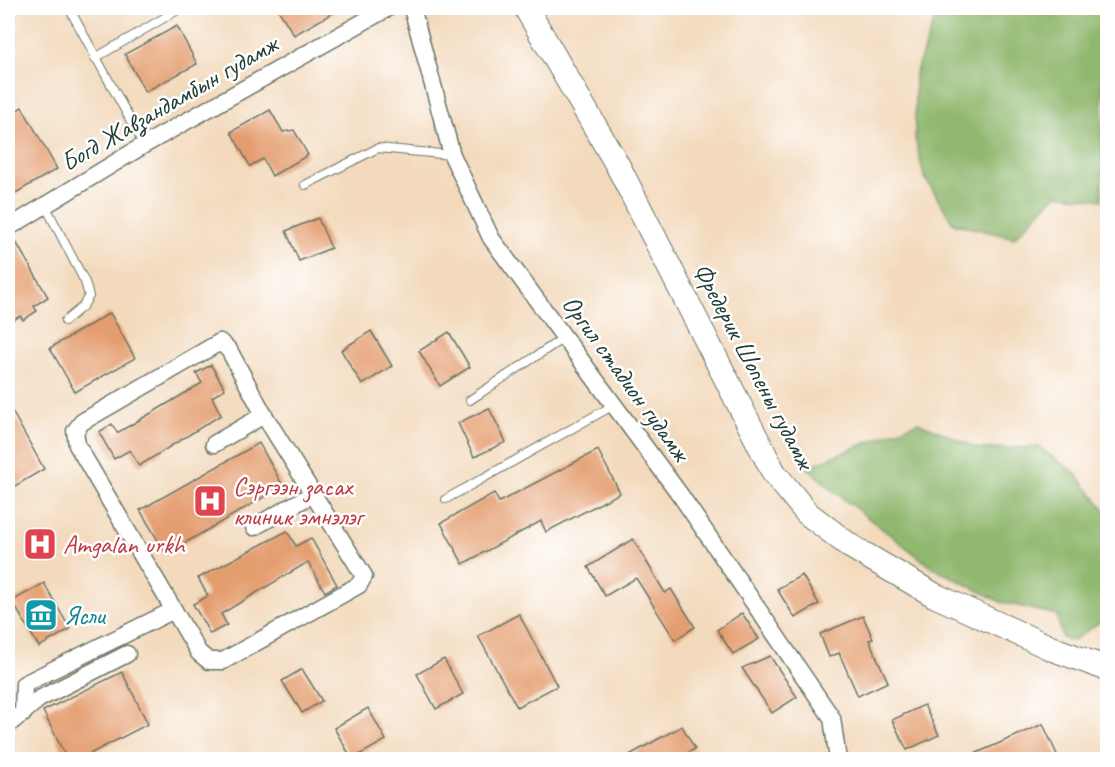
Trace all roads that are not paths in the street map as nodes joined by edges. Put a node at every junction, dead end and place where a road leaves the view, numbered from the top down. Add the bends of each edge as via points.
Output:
1 (69, 8) edge
2 (388, 8) edge
3 (412, 8) edge
4 (526, 8) edge
5 (176, 11) dead end
6 (95, 58) junction
7 (144, 145) junction
8 (452, 155) junction
9 (305, 185) dead end
10 (45, 205) junction
11 (8, 228) edge
12 (65, 321) dead end
13 (565, 337) junction
14 (470, 400) dead end
15 (614, 405) junction
16 (264, 414) junction
17 (214, 444) dead end
18 (313, 494) junction
19 (446, 499) dead end
20 (254, 527) dead end
21 (174, 610) junction
22 (127, 654) dead end
23 (1107, 669) edge
24 (23, 714) junction
25 (8, 725) edge
26 (838, 759) edge

1 - 6 lane
2 - 7 street, Богд Жавзандамбын гудамж
3 - 8 street, Оргил стадион гудамж
4 - 23 street, Фредерик Шопены гудамж via 618,166 774,473 807,513 850,546 934,595
5 - 6 lane
6 - 7 lane
7 - 10 street, Богд Жавзандамбын гудамж
8 - 9 lane via 378,148
8 - 13 street, Оргил стадион гудамж via 491,238
10 - 11 street, Богд Жавзандамбын гудамж
10 - 12 lane via 89,296
13 - 14 lane
13 - 15 street, Оргил стадион гудамж
15 - 19 lane
15 - 26 street, Оргил стадион гудамж via 832,718
16 - 17 street
16 - 18 street
16 - 21 street via 229,350 220,342 82,422 75,431 77,445
18 - 20 street
18 - 21 street via 360,566 364,576 359,585 223,661 209,661 199,652
21 - 24 street via 24,684
22 - 24 street via 39,699
24 - 25 street

